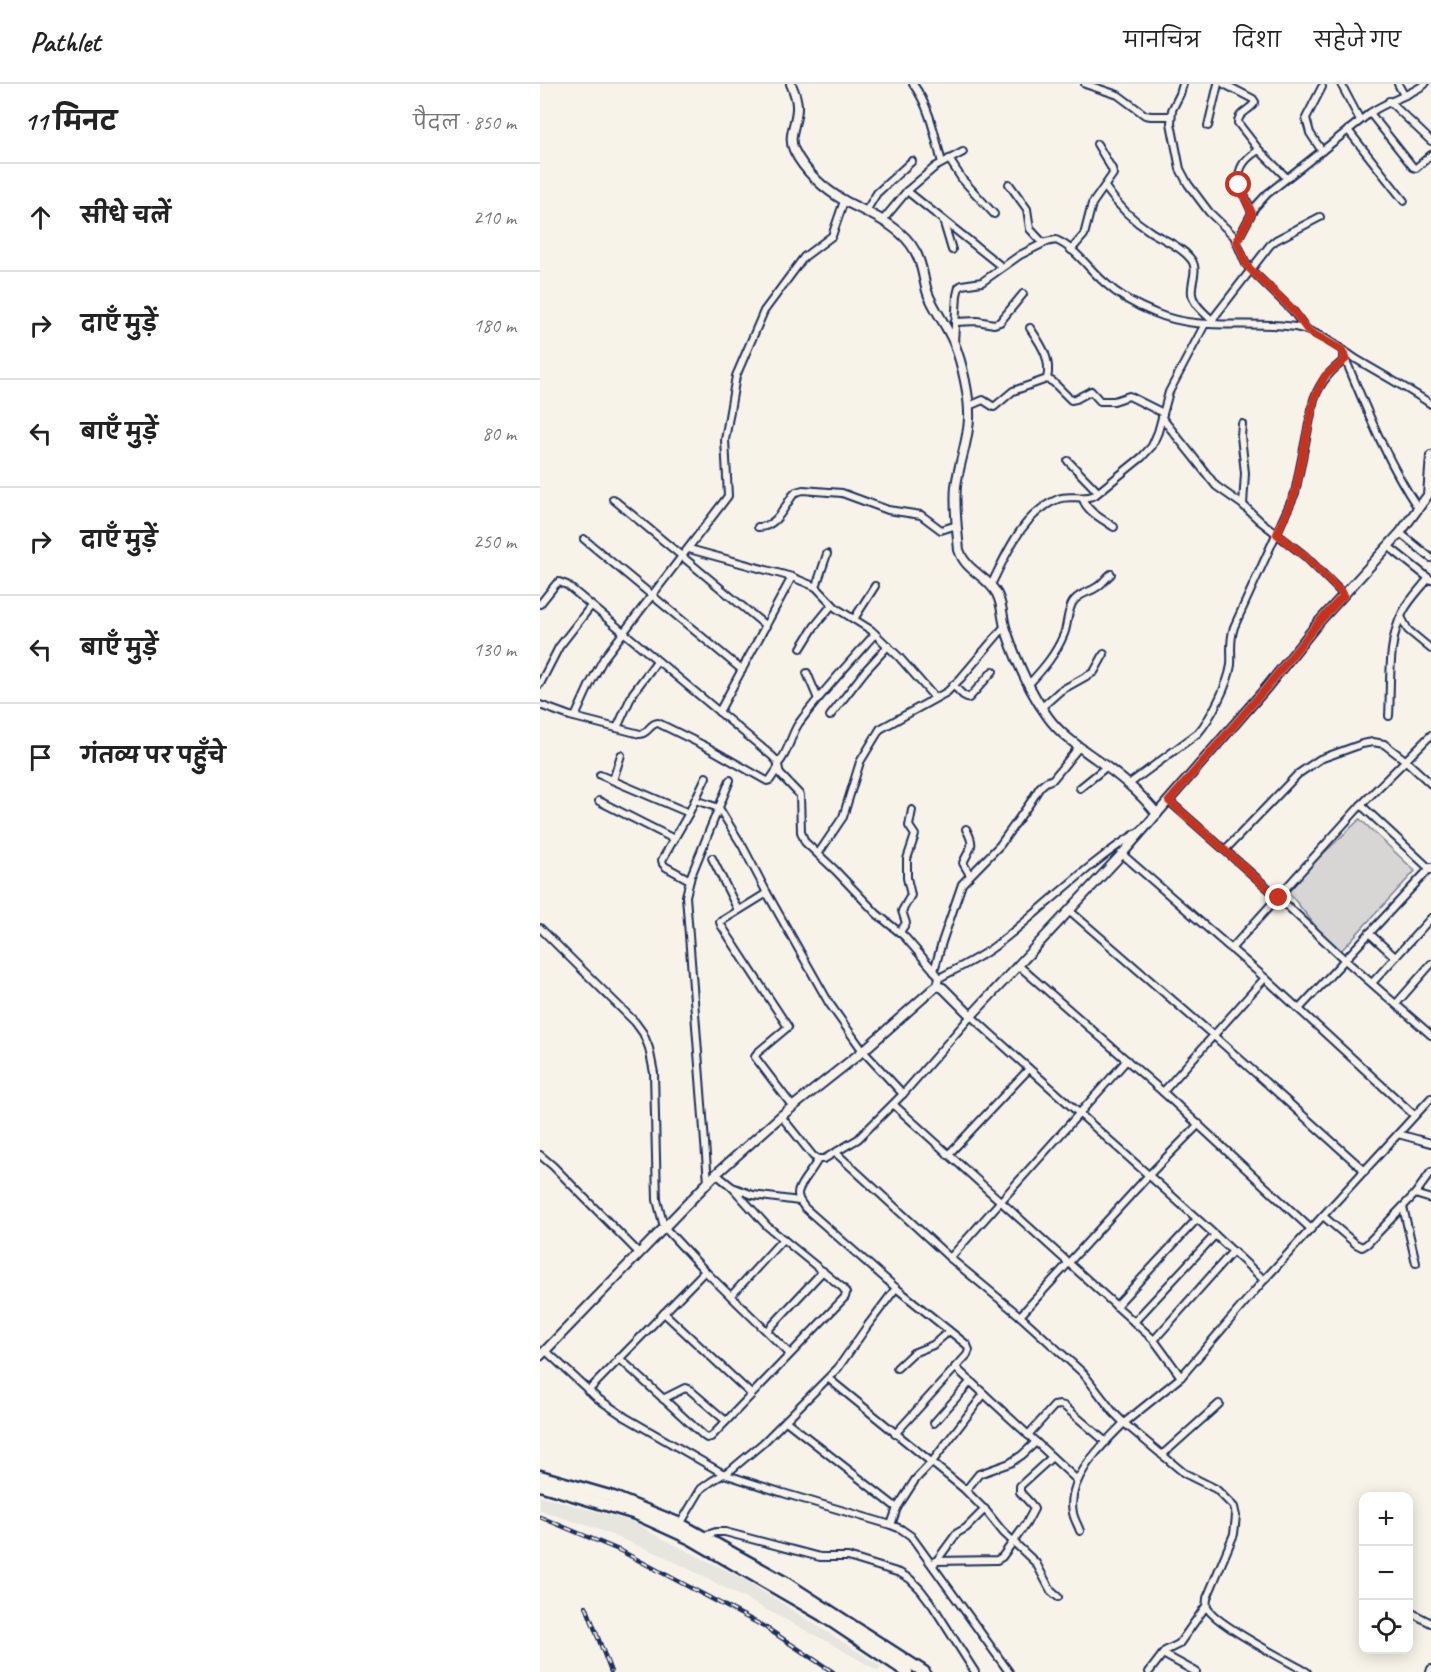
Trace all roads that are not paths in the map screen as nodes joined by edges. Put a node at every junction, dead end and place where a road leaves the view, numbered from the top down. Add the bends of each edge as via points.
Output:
1 (791, 84) edge
2 (913, 84) edge
3 (1085, 84) edge
4 (1183, 84) edge
5 (1218, 84) edge
6 (1224, 84) edge
7 (1341, 84) edge
8 (1398, 84) edge
9 (1425, 84) edge
10 (1322, 87) dead end
11 (1404, 95) junction
12 (1389, 101) junction
13 (1370, 112) junction
14 (1171, 116) junction
15 (1360, 120) junction
16 (1208, 126) dead end
17 (1348, 130) junction
18 (1431, 141) edge
19 (1096, 144) dead end
20 (1259, 150) junction
21 (1322, 151) junction
22 (963, 152) dead end
23 (1431, 155) edge
24 (912, 161) dead end
25 (946, 161) junction
26 (1287, 178) junction
27 (1009, 184) dead end
28 (1105, 187) junction
29 (908, 191) junction
30 (844, 201) junction
31 (1404, 201) dead end
32 (866, 211) junction
33 (1252, 213) junction
34 (994, 214) dead end
35 (1320, 217) dead end
36 (943, 219) junction
37 (883, 220) junction
38 (1237, 241) junction
39 (1043, 243) junction
40 (952, 250) dead end
41 (1071, 250) junction
42 (1002, 267) junction
43 (1250, 269) junction
44 (1023, 294) dead end
45 (955, 322) junction
46 (1214, 322) junction
47 (1205, 324) junction
48 (1030, 328) dead end
49 (1308, 331) junction
50 (954, 343) junction
51 (1342, 350) junction
52 (1346, 359) junction
53 (1047, 379) junction
54 (1431, 404) edge
55 (969, 406) junction
56 (1162, 415) junction
57 (1242, 424) dead end
58 (1431, 456) edge
59 (1068, 461) dead end
60 (1098, 492) junction
61 (1429, 493) edge
62 (1083, 498) junction
63 (613, 499) dead end
64 (1243, 505) junction
65 (1418, 508) junction
66 (957, 525) junction
67 (758, 527) dead end
68 (1114, 527) dead end
69 (1400, 533) junction
70 (1277, 534) junction
71 (584, 539) dead end
72 (1388, 546) junction
73 (689, 549) junction
74 (827, 554) dead end
75 (682, 557) junction
76 (1431, 558) edge
77 (1111, 574) dead end
78 (792, 577) junction
79 (1430, 579) edge
80 (991, 585) junction
81 (875, 586) dead end
82 (816, 587) junction
83 (652, 595) junction
84 (1344, 595) junction
85 (540, 604) edge
86 (832, 605) junction
87 (591, 606) junction
88 (1401, 617) junction
89 (854, 619) junction
90 (766, 626) junction
91 (1005, 626) junction
92 (623, 633) junction
93 (875, 634) junction
94 (888, 646) junction
95 (801, 648) dead end
96 (1431, 649) edge
97 (1104, 654) dead end
98 (657, 661) junction
99 (742, 670) junction
100 (993, 671) dead end
101 (807, 674) dead end
102 (540, 684) edge
103 (1029, 684) junction
104 (953, 685) junction
105 (935, 698) junction
106 (818, 699) junction
107 (540, 705) edge
108 (1042, 707) junction
109 (719, 712) junction
110 (830, 716) dead end
111 (1389, 716) dead end
112 (575, 717) junction
113 (617, 728) junction
114 (1431, 735) edge
115 (1079, 747) junction
116 (621, 755) dead end
117 (1406, 760) junction
118 (778, 765) junction
119 (1106, 766) junction
120 (600, 775) dead end
121 (706, 777) dead end
122 (613, 780) junction
123 (730, 780) dead end
124 (1130, 784) junction
125 (1431, 784) edge
126 (1080, 788) dead end
127 (695, 800) junction
128 (599, 801) dead end
129 (1169, 801) junction
130 (1361, 805) junction
131 (720, 808) junction
132 (912, 810) dead end
133 (689, 813) junction
134 (1157, 814) junction
135 (1145, 827) junction
136 (966, 829) dead end
137 (674, 839) junction
138 (1225, 850) junction
139 (818, 854) junction
140 (1122, 854) junction
141 (712, 858) dead end
142 (1431, 869) edge
143 (970, 875) junction
144 (690, 880) junction
145 (767, 893) junction
146 (1279, 898) junction
147 (738, 910) junction
148 (1070, 911) junction
149 (1431, 918) edge
150 (540, 928) edge
151 (900, 932) junction
152 (1370, 933) junction
153 (1231, 949) junction
154 (1395, 957) junction
155 (1345, 960) junction
156 (1431, 964) edge
157 (1018, 965) junction
158 (934, 970) junction
159 (1265, 978) junction
160 (938, 982) junction
161 (1372, 983) junction
162 (1396, 1004) junction
163 (1299, 1009) junction
164 (971, 1016) junction
165 (1431, 1035) edge
166 (1214, 1036) junction
167 (863, 1051) junction
168 (1127, 1060) junction
169 (1029, 1069) junction
170 (1163, 1092) junction
171 (903, 1094) junction
172 (1431, 1098) edge
173 (894, 1105) junction
174 (793, 1107) junction
175 (1080, 1113) junction
176 (1414, 1115) junction
177 (781, 1116) junction
178 (1199, 1124) junction
179 (1398, 1134) junction
180 (1431, 1143) edge
181 (836, 1153) junction
182 (540, 1155) edge
183 (948, 1155) junction
184 (818, 1159) junction
185 (1365, 1171) junction
186 (1431, 1172) edge
187 (716, 1174) junction
188 (1149, 1175) junction
189 (708, 1182) junction
190 (732, 1187) junction
191 (1415, 1194) junction
192 (1431, 1199) edge
193 (800, 1201) junction
194 (1000, 1201) junction
195 (1402, 1207) junction
196 (1323, 1216) junction
197 (1197, 1219) junction
198 (664, 1227) junction
199 (1311, 1229) junction
200 (1215, 1235) junction
201 (783, 1239) junction
202 (1233, 1251) junction
203 (639, 1253) junction
204 (950, 1257) junction
205 (1068, 1263) junction
206 (1416, 1263) dead end
207 (705, 1271) junction
208 (823, 1271) junction
209 (1264, 1280) junction
210 (896, 1288) junction
211 (731, 1296) junction
212 (1116, 1306) junction
213 (664, 1313) junction
214 (1020, 1316) junction
215 (1134, 1322) junction
216 (767, 1331) junction
217 (949, 1331) junction
218 (1154, 1340) junction
219 (542, 1353) edge
220 (790, 1354) junction
221 (620, 1358) junction
222 (955, 1367) junction
223 (897, 1368) dead end
224 (1181, 1377) junction
225 (828, 1379) junction
226 (971, 1381) junction
227 (588, 1390) junction
228 (984, 1394) junction
229 (751, 1395) junction
230 (663, 1399) junction
231 (1219, 1404) dead end
232 (726, 1421) junction
233 (786, 1421) junction
234 (934, 1423) dead end
235 (1124, 1424) junction
236 (895, 1434) junction
237 (1028, 1435) junction
238 (1036, 1442) junction
239 (1106, 1442) junction
240 (1162, 1455) junction
241 (1052, 1457) junction
242 (932, 1462) junction
243 (724, 1474) junction
244 (540, 1476) edge
245 (1077, 1480) junction
246 (540, 1485) edge
247 (966, 1490) junction
248 (897, 1508) junction
249 (985, 1509) junction
250 (891, 1525) junction
251 (678, 1528) junction
252 (1080, 1531) dead end
253 (702, 1536) junction
254 (1013, 1541) junction
255 (934, 1563) junction
256 (1058, 1597) dead end
257 (1206, 1606) junction
258 (1413, 1614) edge
259 (1431, 1623) edge
260 (1163, 1654) junction
261 (1294, 1669) edge
262 (907, 1672) edge
263 (924, 1672) edge
264 (975, 1672) edge
265 (1010, 1672) edge
266 (1149, 1672) edge
267 (1196, 1672) edge
268 (1307, 1672) edge

1 - 30 street via 798,107 791,144 794,152 817,180
2 - 25 street via 922,97
3 - 14 street via 1118,95 1145,115
4 - 14 street
5 - 16 street
6 - 20 street via 1255,102 1240,114 1238,123
7 - 15 street
8 - 11 street
9 - 11 street
10 - 21 street via 1306,118
11 - 12 street
12 - 13 street
12 - 18 street
13 - 15 street
13 - 23 street via 1413,167 1419,167
14 - 38 street via 1180,169 1209,212
15 - 17 street
17 - 21 street
17 - 31 street
19 - 28 street via 1112,169
20 - 26 street
20 - 33 street via 1246,159 1239,171 1239,185
21 - 26 street
22 - 25 street
24 - 32 street via 877,194
25 - 29 street
25 - 34 street
26 - 33 street
27 - 39 street via 1027,209 1030,229
28 - 41 street via 1092,204 1084,235
28 - 46 street via 1133,219 1191,258 1193,298
29 - 36 street
29 - 37 street
30 - 32 street
30 - 73 street via 832,236 804,257 764,310 736,376 725,440 728,496
32 - 37 street
33 - 38 street
35 - 43 street via 1276,240
36 - 40 street
36 - 42 street
37 - 50 street via 915,250 929,297
38 - 43 street
39 - 41 street via 1056,240
39 - 42 street
41 - 47 street via 1106,285 1135,304 1174,320
42 - 45 street via 982,282 959,287
43 - 46 street
43 - 49 street via 1293,310
44 - 45 street via 999,322
45 - 50 street
46 - 47 street
46 - 49 street
47 - 56 street via 1169,392
48 - 53 street via 1046,354
49 - 51 street
50 - 55 street
51 - 52 street
51 - 54 street
52 - 65 street via 1402,485
52 - 70 street via 1325,376 1314,399 1295,493
53 - 55 street via 1013,391 994,407 983,400
53 - 56 street via 1074,400 1091,391 1100,401 1129,396
55 - 66 street via 955,496
56 - 60 street via 1152,446
56 - 64 street via 1216,486
57 - 64 street
58 - 61 street
59 - 60 street
60 - 62 street
61 - 65 street
62 - 68 street via 1090,511
62 - 80 street via 1062,498 1037,512 1012,542
63 - 75 street
64 - 70 street
65 - 69 street
66 - 67 street via 940,530 921,515 888,510 842,494 799,490 774,521
66 - 80 street via 961,558
69 - 72 street
69 - 76 street
70 - 84 street
70 - 124 street via 1234,627 1230,671 1205,725 1190,741
71 - 83 street
72 - 79 street
72 - 84 street
73 - 75 street
73 - 78 street
74 - 82 street
75 - 83 street
75 - 90 street
77 - 103 street via 1075,600 1056,652
78 - 82 street
78 - 90 street
79 - 88 street
80 - 91 street via 1000,602
81 - 89 street
82 - 86 street
83 - 92 street
83 - 99 street
84 - 129 street
85 - 87 street via 559,582
86 - 89 street
86 - 95 street
87 - 92 street
87 - 102 street via 559,647
88 - 96 street via 1408,630
88 - 111 street via 1392,651
89 - 93 street
90 - 99 street
91 - 103 street
91 - 104 street
92 - 98 street
92 - 112 street via 597,671
93 - 94 street
93 - 106 street
94 - 105 street
94 - 110 street
97 - 108 street via 1094,672 1060,691
98 - 109 street
98 - 113 street via 633,693
99 - 109 street
100 - 104 street via 969,698
101 - 106 street
103 - 108 street
104 - 105 street
105 - 139 street via 876,733 860,762 843,817
106 - 118 street via 797,726
107 - 112 street
108 - 115 street via 1060,732
109 - 118 street
112 - 113 street
113 - 118 street via 643,734 658,723 767,781
114 - 117 street
115 - 119 street
115 - 143 street via 1053,779 1040,787 1000,845
116 - 122 street
117 - 125 street
117 - 130 street
117 - 138 street via 1384,744 1373,742 1320,759 1298,774
118 - 139 street via 780,774 800,795 802,836
119 - 124 street
119 - 126 street
120 - 122 street
121 - 127 street
122 - 133 street
123 - 131 street
124 - 134 street
127 - 131 street
127 - 133 street
128 - 137 street
129 - 134 street
129 - 138 street
130 - 142 street
130 - 146 street
131 - 144 street
131 - 145 street
132 - 151 street via 909,826 915,835 907,859 911,895 902,912 906,923
133 - 137 street
134 - 135 street
135 - 140 street
135 - 160 street via 994,946
136 - 143 street via 972,842 963,863
137 - 144 street via 663,864
138 - 146 street
139 - 151 street
140 - 148 street
140 - 153 street
141 - 147 street
142 - 152 street
143 - 158 street via 962,884
144 - 189 street via 686,896
145 - 147 street
145 - 167 street via 829,1004
146 - 153 street
146 - 155 street
147 - 174 street via 722,920 721,925 788,1027 757,1053 756,1059
148 - 157 street
148 - 166 street
149 - 154 street
150 - 198 street via 643,1033 654,1073 657,1200
151 - 158 street
152 - 154 street
152 - 155 street
153 - 159 street
154 - 161 street
155 - 161 street
155 - 163 street
156 - 162 street
157 - 164 street
157 - 168 street
158 - 160 street
159 - 163 street
159 - 166 street
160 - 164 street
160 - 167 street
161 - 162 street
162 - 165 street
163 - 176 street
164 - 169 street
164 - 171 street
166 - 170 street
166 - 185 street
167 - 171 street
167 - 174 street
168 - 170 street
168 - 175 street
169 - 175 street
169 - 183 street
170 - 178 street
171 - 173 street
172 - 176 street
173 - 181 street via 858,1139
173 - 183 street
174 - 177 street
175 - 188 street
175 - 194 street
176 - 179 street
177 - 184 street
177 - 187 street
178 - 188 street
178 - 199 street
179 - 180 street
179 - 185 street
181 - 184 street
181 - 204 street
182 - 203 street
183 - 194 street
184 - 193 street via 800,1188
185 - 196 street
186 - 191 street
187 - 189 street
187 - 190 street
188 - 197 street
188 - 205 street
189 - 198 street
190 - 193 street via 753,1195
190 - 201 street
191 - 192 street
191 - 195 street
193 - 210 street
194 - 204 street
194 - 205 street
195 - 196 street via 1362,1247
195 - 206 street
196 - 199 street
197 - 200 street
197 - 212 street
198 - 203 street
198 - 207 street
199 - 209 street
200 - 202 street
200 - 215 street
201 - 208 street
201 - 211 street
202 - 209 street
202 - 218 street
203 - 219 street
204 - 214 street
205 - 212 street
205 - 214 street
207 - 211 street
207 - 213 street
208 - 216 street
208 - 220 street via 843,1288 845,1297
209 - 224 street
210 - 217 street
210 - 225 street
211 - 216 street
212 - 215 street
213 - 221 street
213 - 229 street
214 - 235 street via 1083,1373
215 - 218 street
216 - 220 street
217 - 222 street via 969,1350
217 - 223 street
218 - 224 street
219 - 227 street
220 - 229 street
221 - 227 street
221 - 230 street
222 - 226 street
222 - 236 street
224 - 235 street
225 - 233 street
225 - 236 street
226 - 228 street
226 - 234 street
227 - 243 street via 625,1417
228 - 237 street
228 - 242 street
229 - 232 street
230 - 232 street via 685,1388
230 - 232 street via 707,1438
231 - 240 street
233 - 243 street
233 - 248 street
235 - 239 street
235 - 240 street
236 - 242 street
237 - 238 street
237 - 239 street via 1054,1406 1060,1405
238 - 241 street
238 - 247 street via 1010,1463 979,1474
239 - 245 street
240 - 257 street via 1184,1473 1216,1489 1234,1507 1234,1534
241 - 245 street
241 - 254 street via 1020,1486 1020,1492 1034,1509
242 - 247 street
242 - 248 street
243 - 250 street
243 - 251 street via 701,1490
244 - 251 highway via 613,1497
245 - 252 street via 1073,1513
246 - 251 highway
247 - 249 street
248 - 250 street
249 - 254 street
249 - 255 street via 957,1533
250 - 255 street via 911,1536
251 - 253 highway
251 - 262 highway
253 - 263 highway via 786,1583
253 - 264 street via 725,1532 820,1557 848,1557 900,1573 920,1588
254 - 255 street via 1000,1559
254 - 256 street via 1036,1563
255 - 265 street
257 - 260 street via 1179,1644
257 - 261 street via 1211,1614
258 - 259 street
260 - 266 street
260 - 267 street
261 - 268 street

